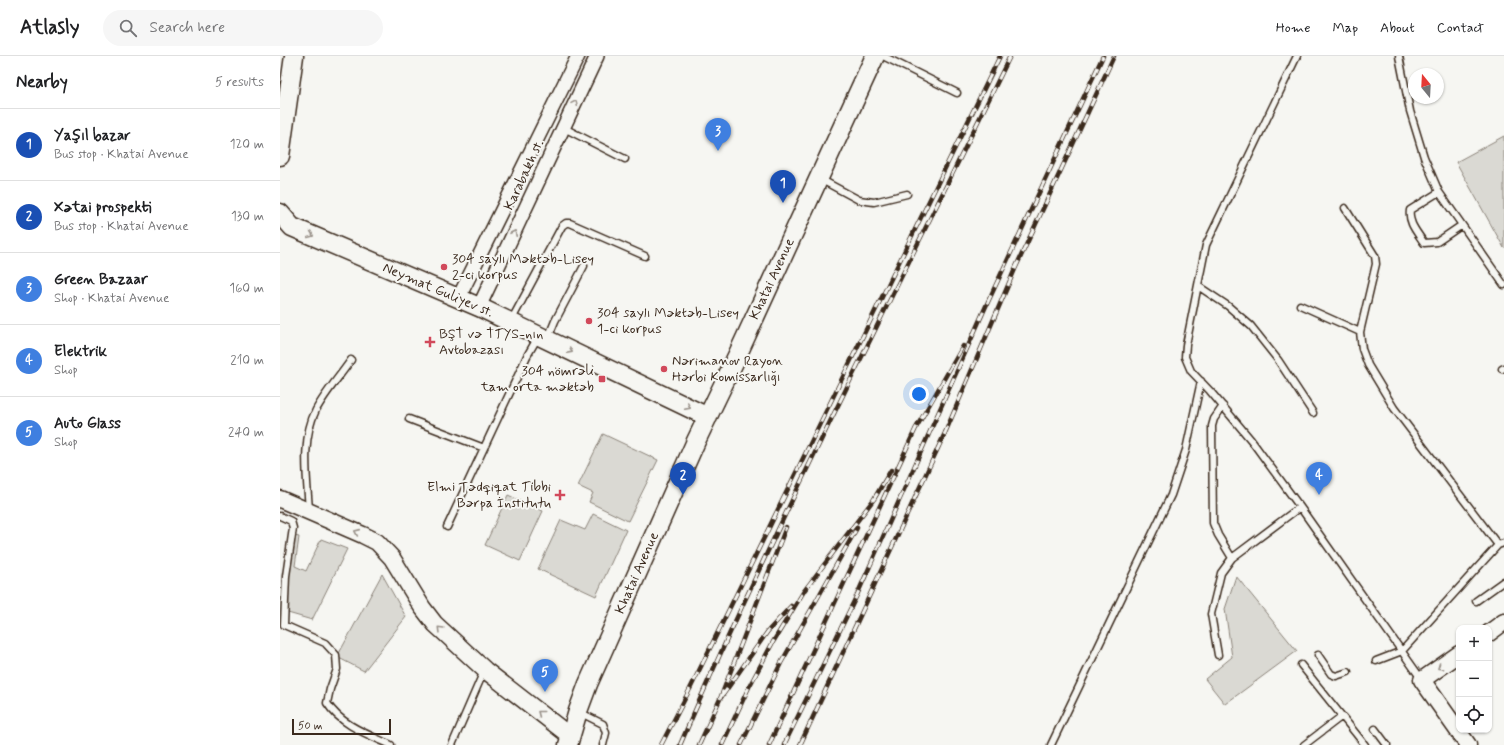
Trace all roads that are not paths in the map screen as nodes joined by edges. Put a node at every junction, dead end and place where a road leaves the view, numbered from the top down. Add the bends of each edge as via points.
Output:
1 (282, 56) edge
2 (294, 56) edge
3 (578, 56) edge
4 (597, 56) edge
5 (874, 56) edge
6 (883, 56) edge
7 (1297, 56) edge
8 (1399, 56) edge
9 (280, 72) edge
10 (957, 94) dead end
11 (283, 120) edge
12 (564, 128) junction
13 (280, 156) edge
14 (625, 158) dead end
15 (819, 178) junction
16 (1439, 192) junction
17 (907, 194) dead end
18 (1345, 208) dead end
19 (280, 213) edge
20 (1462, 225) junction
21 (286, 228) edge
22 (645, 256) dead end
23 (584, 266) dead end
24 (1504, 285) edge
25 (1198, 286) junction
26 (458, 299) junction
27 (1300, 305) dead end
28 (479, 307) junction
29 (510, 322) junction
30 (1360, 332) junction
31 (543, 338) junction
32 (351, 360) dead end
33 (1201, 381) junction
34 (1223, 406) junction
35 (1313, 413) dead end
36 (708, 416) junction
37 (408, 419) dead end
38 (484, 448) junction
39 (280, 499) edge
40 (1300, 507) junction
41 (309, 511) junction
42 (280, 516) edge
43 (447, 526) dead end
44 (1501, 544) edge
45 (1232, 558) junction
46 (1504, 581) edge
47 (1476, 601) dead end
48 (1504, 622) edge
49 (1492, 631) edge
50 (1402, 651) junction
51 (1218, 655) dead end
52 (1318, 655) dead end
53 (1456, 656) edge
54 (1376, 661) dead end
55 (1301, 665) dead end
56 (485, 670) junction
57 (1348, 672) dead end
58 (1422, 680) junction
59 (578, 712) junction
60 (1342, 716) junction
61 (1375, 729) dead end
62 (569, 741) edge
63 (391, 745) edge
64 (452, 745) edge
65 (603, 745) edge
66 (1051, 745) edge
67 (1304, 745) edge
68 (1365, 745) edge
69 (1387, 745) edge
70 (1468, 745) edge

1 - 9 main road
2 - 11 main road
3 - 26 street, Karabakh st.
12 -> 4 street, Karabakh st.
5 - 15 main road, Khatai Avenue
6 - 10 lane
7 - 25 lane via 1206,245
8 - 16 lane via 1410,111 1424,157
11 - 13 main road
12 - 14 lane
28 -> 12 street, Karabakh st.
15 - 17 lane via 859,200 874,202
15 - 36 main road, Khatai Avenue
16 - 20 lane
16 - 20 lane via 1410,210 1411,223 1424,243 1437,242
18 - 30 lane via 1375,256 1376,264
19 - 21 main road, Neymat Guliyev st.
20 - 24 lane
21 -> 26 main road, Neymat Guliyev st.
22 - 29 lane via 566,223 562,226
23 - 31 lane
25 - 33 lane via 1185,357 1191,371
25 - 35 lane via 1228,306 1251,326 1278,360
26 - 28 main road, Neymat Guliyev st.
27 - 30 lane
28 - 29 main road, Neymat Guliyev st.
29 - 31 main road, Neymat Guliyev st.
30 - 44 lane via 1362,349 1368,365 1394,408
31 -> 36 main road, Neymat Guliyev st.
31 - 38 lane via 527,356
32 - 41 lane via 316,410 312,420 307,462
33 - 34 lane
33 - 66 lane via 1186,450 1171,495
34 - 40 lane
34 - 45 lane via 1212,426 1214,523 1218,536
36 - 59 main road, Khatai Avenue via 591,677
37 - 38 lane
38 - 43 lane
39 - 41 street
40 - 45 lane
40 - 50 lane
56 -> 41 street via 435,624 386,551 377,542
42 - 63 lane via 291,521 293,528 286,576 284,625 325,643 336,655 337,669 327,703 330,709 344,722
44 - 50 lane
45 - 51 lane via 1221,572 1210,614
46 - 47 lane
48 - 49 street
50 - 54 lane
50 - 58 lane
52 - 57 lane via 1332,674 1336,676
53 -> 58 street
55 - 60 lane
62 -> 56 street
56 - 64 lane
58 - 70 street
59 - 62 main road, Khatai Avenue
59 - 65 lane via 603,724 606,733
60 - 67 lane
60 - 68 lane
61 - 69 lane

